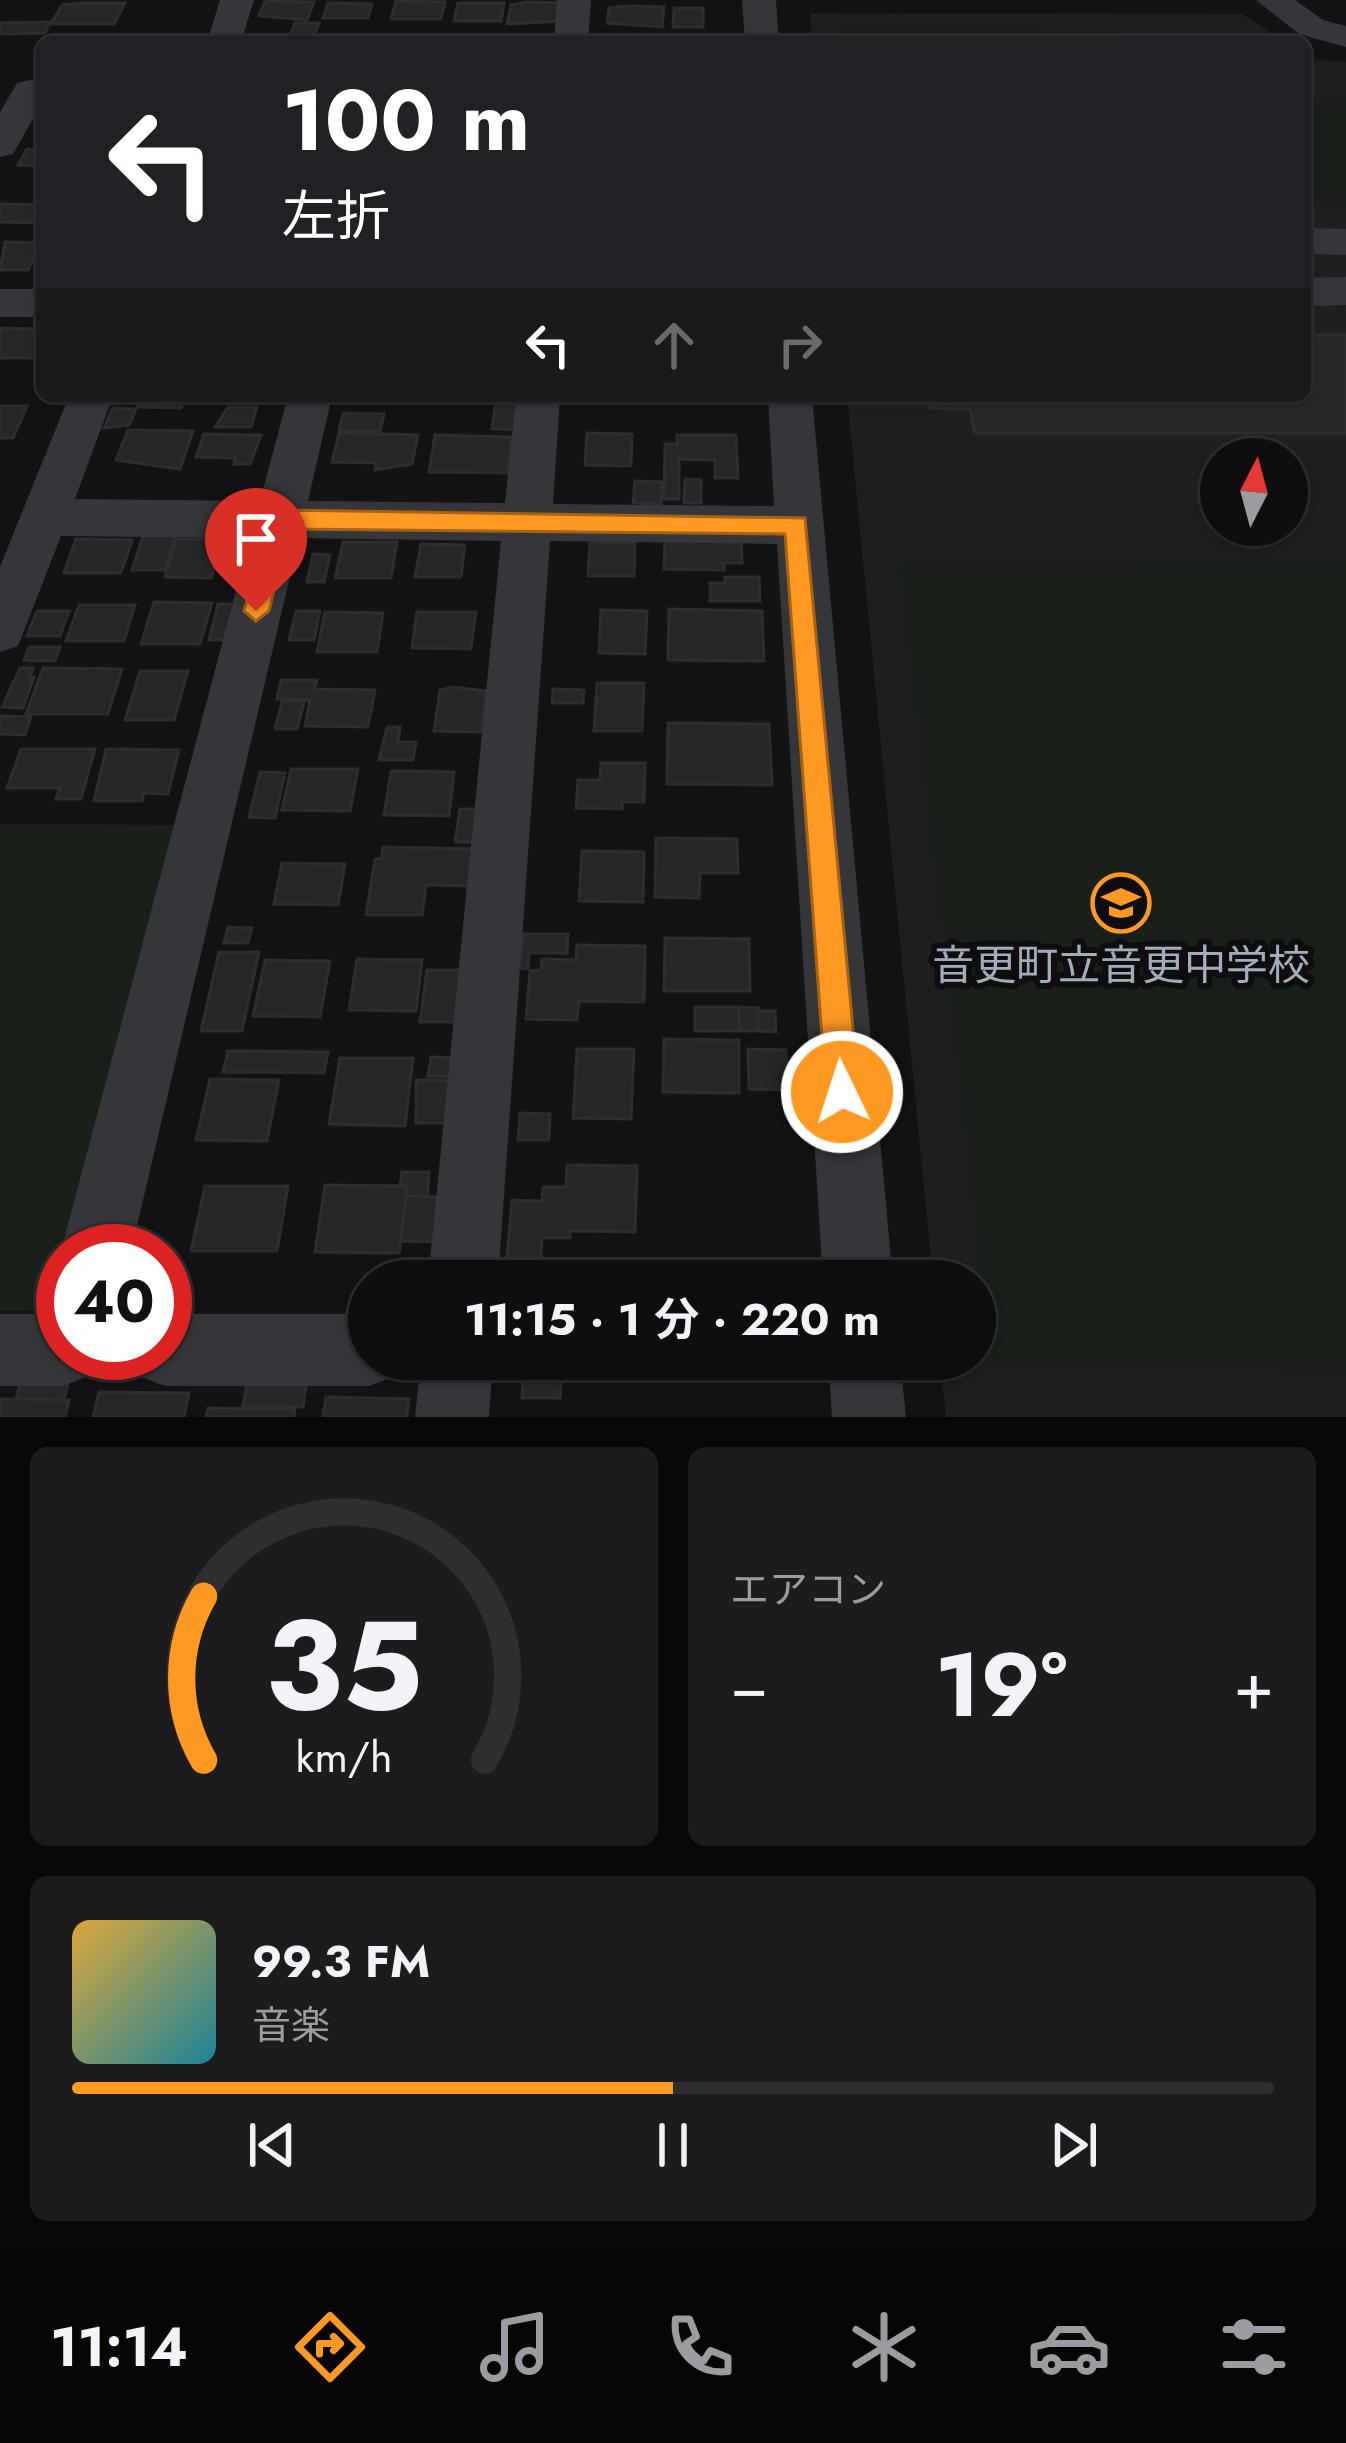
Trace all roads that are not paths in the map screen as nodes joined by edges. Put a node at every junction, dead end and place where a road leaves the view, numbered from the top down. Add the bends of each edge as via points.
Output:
1 (237, 0) edge
2 (574, 0) edge
3 (759, 0) edge
4 (1273, 0) edge
5 (226, 36) edge
6 (571, 36) edge
7 (762, 36) edge
8 (1346, 37) edge
9 (36, 92) edge
10 (0, 146) edge
11 (1311, 242) edge
12 (1346, 242) edge
13 (1346, 291) edge
14 (1311, 292) edge
15 (0, 303) edge
16 (36, 303) edge
17 (89, 402) edge
18 (308, 402) edge
19 (537, 402) edge
20 (790, 402) edge
21 (44, 518) junction
22 (279, 519) junction
23 (526, 522) junction
24 (797, 524) junction
25 (0, 631) edge
26 (103, 1224) edge
27 (465, 1260) edge
28 (856, 1260) edge
29 (0, 1350) edge
30 (36, 1350) edge
31 (192, 1350) edge
32 (348, 1350) edge
33 (455, 1380) edge
34 (865, 1380) edge
35 (452, 1417) edge
36 (868, 1417) edge

1 - 5 street
2 - 6 street
3 - 7 street
4 - 8 street via 1311,27
9 - 10 street
11 - 12 street
13 - 14 street
15 - 16 street
17 - 21 street
18 - 22 street
19 - 23 street
20 - 24 street
21 - 22 street
21 - 25 street
22 - 23 street
22 - 26 street
23 - 24 street
23 - 27 street
24 - 28 street
29 - 30 street
31 - 32 street
33 - 35 street
34 - 36 street

